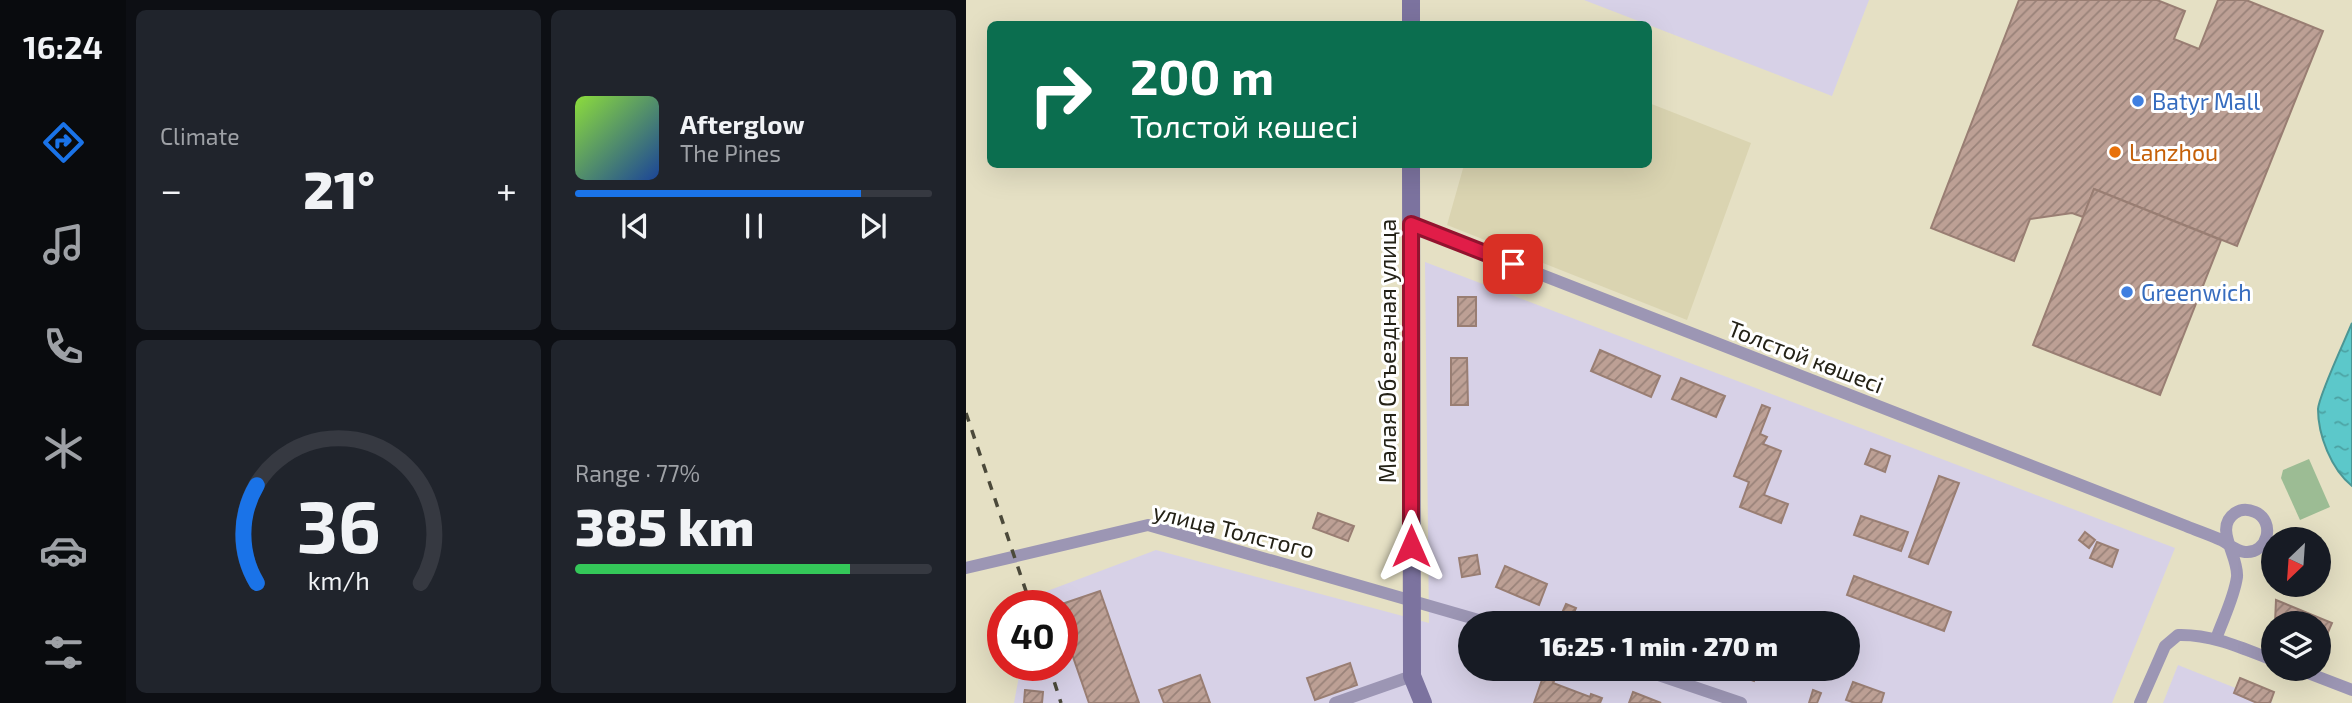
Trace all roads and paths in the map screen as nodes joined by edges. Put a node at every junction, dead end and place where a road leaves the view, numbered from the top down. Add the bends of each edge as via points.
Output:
1 (1411, 0) edge
2 (1411, 21) edge
3 (1411, 168) edge
4 (1411, 224) junction
5 (2229, 518) junction
6 (2186, 526) junction
7 (2231, 545) junction
8 (2258, 549) junction
9 (966, 568) edge
10 (2237, 576) junction
11 (1411, 600) junction
12 (1458, 614) edge
13 (2216, 639) junction
14 (2261, 656) edge
15 (1412, 676) junction
16 (1676, 681) edge
17 (2329, 681) edge
18 (2352, 690) edge
19 (1335, 703) edge
20 (1423, 703) edge
21 (1741, 703) edge
22 (2140, 703) edge

1 - 2 street
3 - 4 street, Малая Объездная улица
4 - 6 street, Толстой көшесі
4 - 11 street, Малая Объездная улица
5 - 6 street via 2212,525
5 - 7 street via 2225,532
5 - 8 street via 2247,509 2264,519 2266,539
6 - 7 street
7 - 8 street via 2243,552
7 - 10 street
8 - 10 street
9 - 11 street, улица Толстого via 1148,525
10 - 13 street
11 - 12 street, улица Толстого
11 - 15 street, Малая Объездная улица
13 - 14 street
13 - 22 street via 2178,635 2165,646
15 - 19 street
15 - 20 street, Малая Объездная улица
16 - 21 street
17 - 18 street

